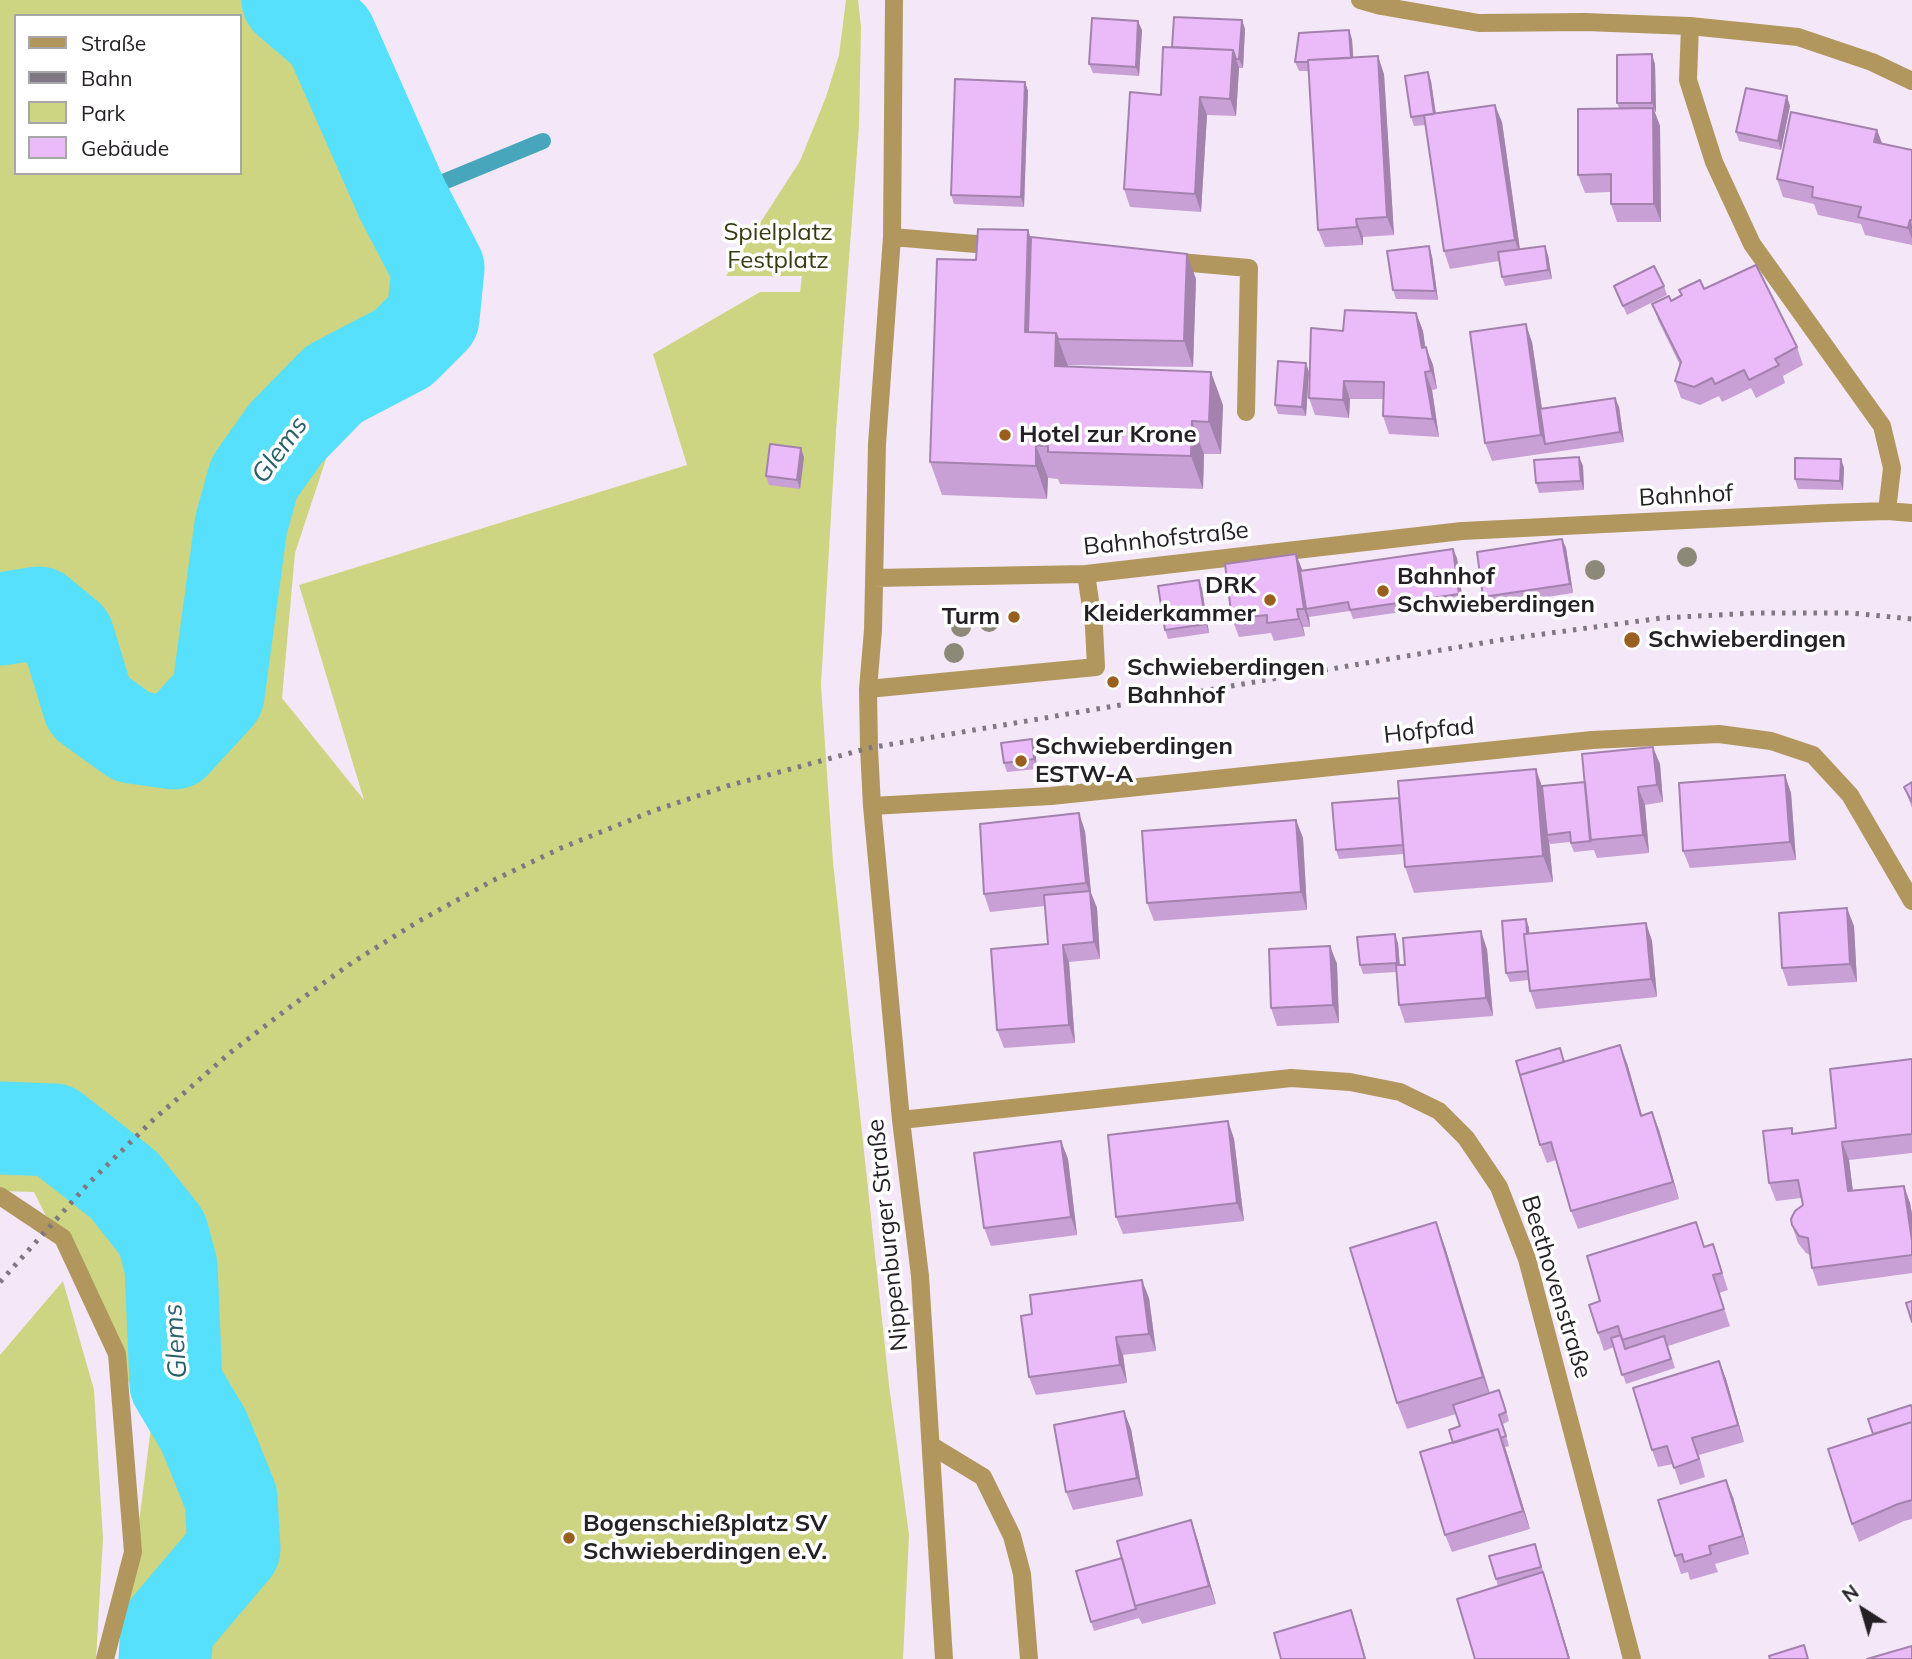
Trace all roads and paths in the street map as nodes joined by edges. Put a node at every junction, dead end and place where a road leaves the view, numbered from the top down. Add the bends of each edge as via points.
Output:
1 (894, 0) edge
2 (1360, 0) edge
3 (1690, 26) junction
4 (1912, 81) edge
5 (892, 237) junction
6 (1016, 248) edge
7 (1153, 260) edge
8 (1246, 412) dead end
9 (1887, 511) junction
10 (1912, 513) edge
11 (1462, 531) joint
12 (1086, 574) junction
13 (874, 578) junction
14 (868, 689) junction
15 (872, 806) junction
16 (1912, 901) edge
17 (901, 1120) junction
18 (0, 1196) edge
19 (932, 1446) junction
20 (105, 1659) edge
21 (944, 1659) edge
22 (1029, 1659) edge
23 (1632, 1659) edge

1 - 5 street
2 - 3 street via 1479,23
3 - 4 street via 1798,37
3 - 9 street via 1688,80 1714,162 1752,244 1881,426 1892,468
5 - 6 street
5 - 13 street via 877,444
7 - 8 street via 1249,268
9 - 10 street, Bahnhof
9 - 11 street, Bahnhof
11 - 12 street, Bahnhofstraße
12 - 13 street, Bahnhofstraße
12 - 14 street via 1096,667
13 - 14 street
14 - 15 street
15 - 16 street, Hofpfad via 1051,796 1579,741 1719,734 1771,741 1813,755 1850,795
15 - 17 street, Nippenburger Straße
17 - 19 street, Nippenburger Straße via 920,1276
17 - 23 street, Beethovenstraße via 1291,1078 1350,1082 1400,1092 1439,1111 1466,1138 1499,1187 1527,1259
18 - 20 street via 63,1238 117,1354 133,1552
19 - 21 street, Nippenburger Straße
19 - 22 street via 984,1477 1012,1536 1022,1574

